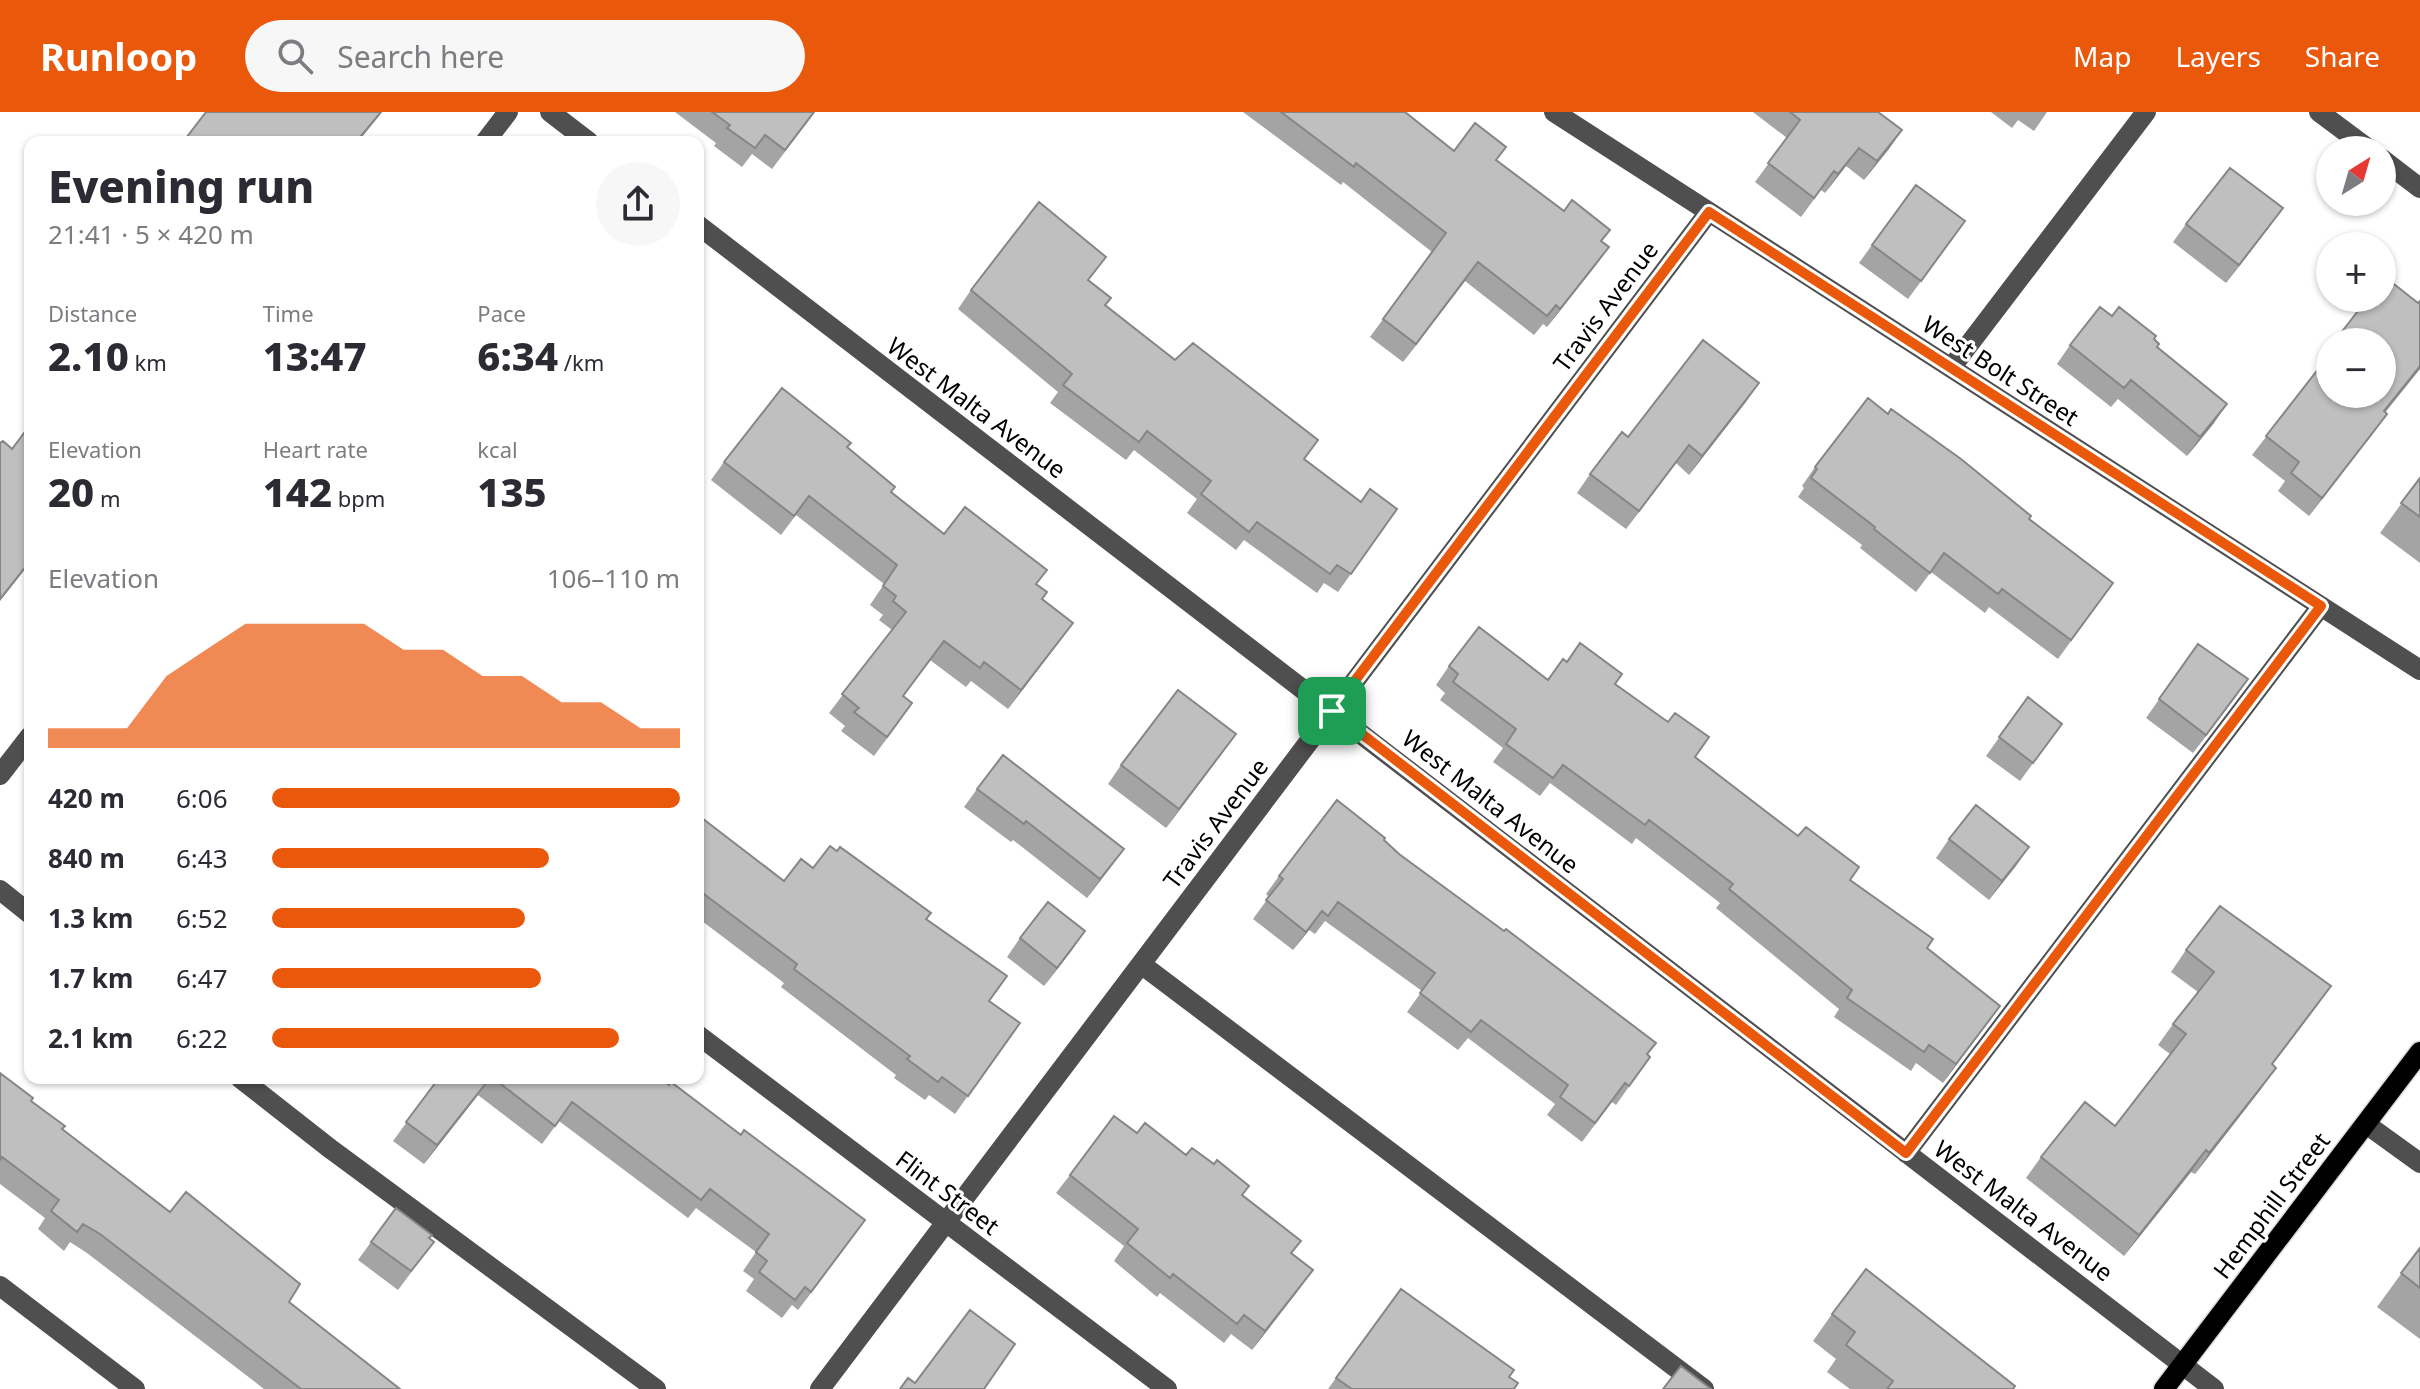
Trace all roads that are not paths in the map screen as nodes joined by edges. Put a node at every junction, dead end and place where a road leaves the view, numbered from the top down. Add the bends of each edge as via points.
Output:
1 (508, 112) edge
2 (550, 112) edge
3 (1554, 112) edge
4 (2146, 112) edge
5 (2319, 112) edge
6 (490, 136) edge
7 (581, 136) edge
8 (2351, 136) edge
9 (2396, 170) edge
10 (2420, 188) edge
11 (1709, 212) junction
12 (704, 230) edge
13 (1951, 368) junction
14 (2321, 606) junction
15 (2420, 670) edge
16 (1332, 711) junction
17 (24, 740) edge
18 (7, 752) edge
19 (0, 775) edge
20 (0, 890) edge
21 (24, 909) edge
22 (1141, 964) junction
23 (704, 1040) edge
24 (2420, 1052) edge
25 (248, 1084) edge
26 (2366, 1124) junction
27 (1906, 1153) junction
28 (2420, 1163) edge
29 (946, 1222) junction
30 (0, 1286) edge
31 (2182, 1364) junction
32 (135, 1389) edge
33 (656, 1389) edge
34 (820, 1389) edge
35 (1167, 1389) edge
36 (1704, 1389) edge
37 (2164, 1389) edge
38 (2214, 1389) edge

1 - 6 street
2 - 7 street
3 - 11 street, West Bolt Street
4 - 13 street
5 - 8 street
9 - 10 street
11 - 13 street, West Bolt Street
11 - 16 street, Travis Avenue
12 - 16 street, West Malta Avenue
13 - 14 street, West Bolt Street
14 - 15 street, West Bolt Street
14 - 27 street
16 - 22 street, Travis Avenue
16 - 27 street, West Malta Avenue
17 - 18 street
18 - 19 street
20 - 21 street
22 - 29 street, Travis Avenue
22 - 36 street
23 - 29 street, Flint Street
24 - 26 main road, Hemphill Street
25 - 33 street
26 - 28 street
26 - 31 main road, Hemphill Street
27 - 31 street, West Malta Avenue
29 - 34 street, Travis Avenue
29 - 35 street, Flint Street
30 - 32 street
31 - 37 main road, Hemphill Street
31 - 38 street, West Malta Avenue

